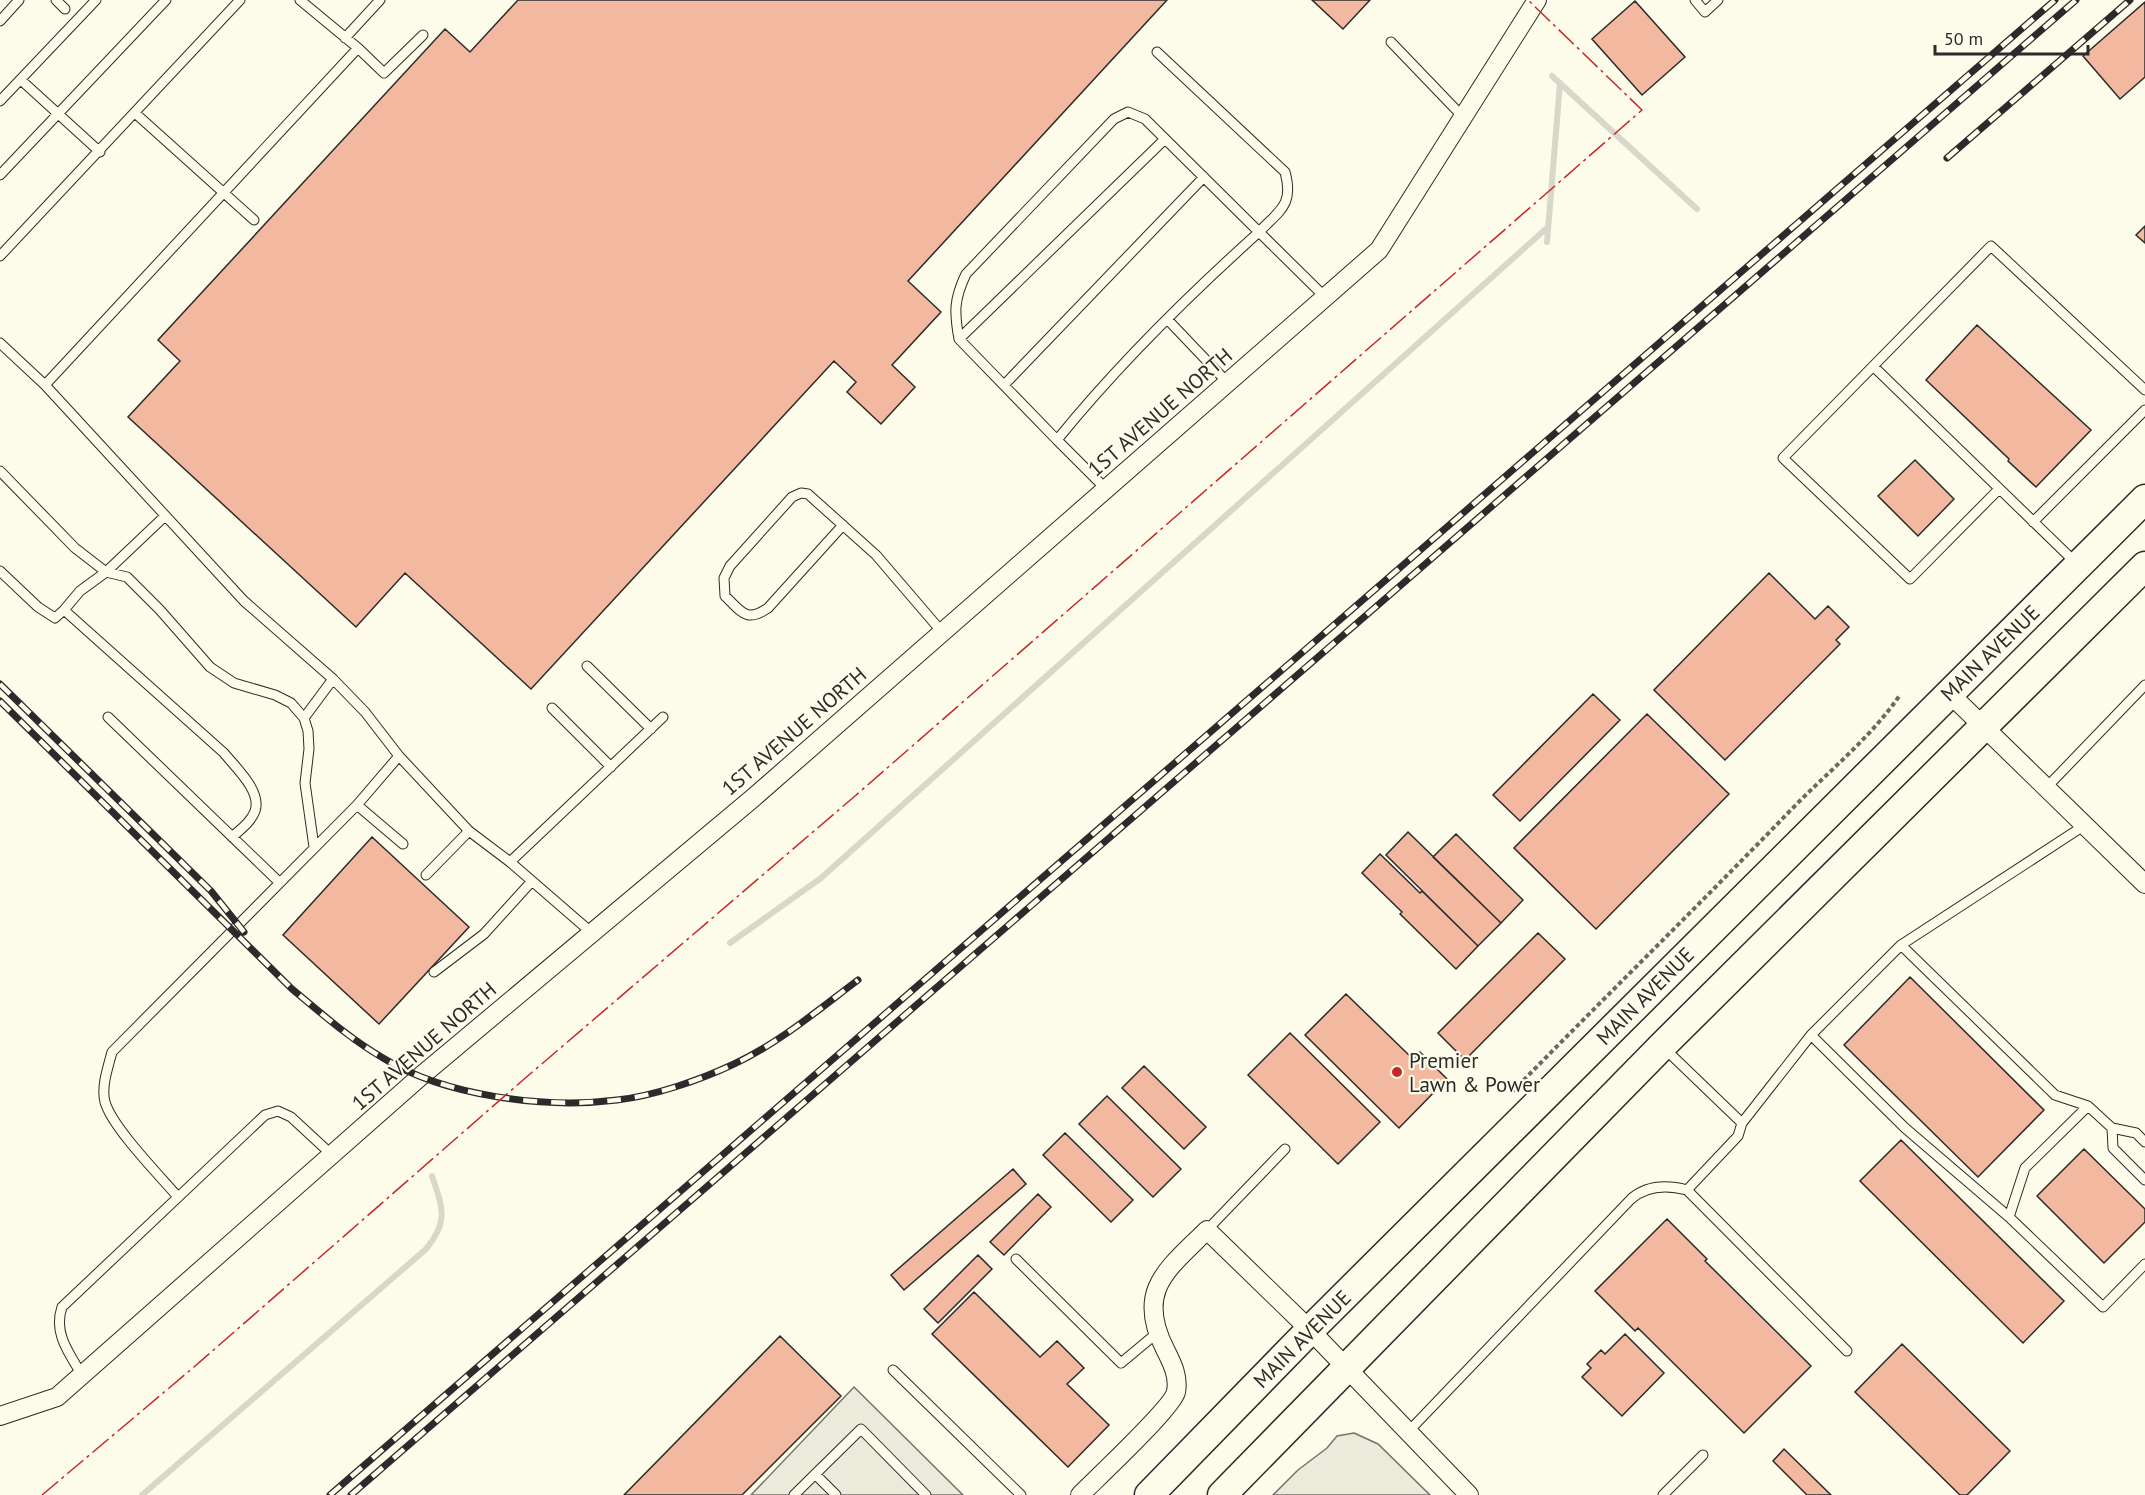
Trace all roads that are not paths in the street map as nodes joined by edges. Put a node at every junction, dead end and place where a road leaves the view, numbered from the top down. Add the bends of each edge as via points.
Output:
1 (19, 0) edge
2 (56, 0) edge
3 (96, 0) edge
4 (166, 0) edge
5 (240, 0) edge
6 (300, 0) edge
7 (380, 0) edge
8 (1537, 0) edge
9 (1695, 0) edge
10 (1718, 0) edge
11 (65, 9) dead end
12 (0, 21) edge
13 (423, 35) dead end
14 (345, 38) junction
15 (1391, 42) dead end
16 (358, 48) junction
17 (1157, 52) dead end
18 (21, 80) junction
19 (0, 101) edge
20 (135, 113) junction
21 (59, 114) junction
22 (1462, 117) junction
23 (1165, 139) junction
24 (100, 152) junction
25 (0, 175) edge
26 (1204, 177) junction
27 (223, 192) junction
28 (254, 220) dead end
29 (1259, 232) junction
30 (0, 256) edge
31 (1325, 297) junction
32 (1168, 320) junction
33 (959, 339) junction
34 (0, 343) edge
35 (1874, 366) junction
36 (1227, 382) junction
37 (45, 385) junction
38 (1004, 385) junction
39 (2145, 390) edge
40 (2145, 410) edge
41 (1057, 440) junction
42 (0, 471) edge
43 (1106, 489) junction
44 (1999, 489) junction
45 (2145, 499) edge
46 (165, 516) junction
47 (2033, 522) junction
48 (843, 525) junction
49 (2079, 566) junction
50 (2145, 566) edge
51 (0, 571) edge
52 (106, 572) junction
53 (64, 610) junction
54 (942, 632) junction
55 (587, 666) dead end
56 (333, 679) junction
57 (2145, 685) edge
58 (1949, 693) junction
59 (552, 708) dead end
60 (108, 717) dead end
61 (663, 717) dead end
62 (304, 718) junction
63 (1982, 726) junction
64 (651, 729) junction
65 (399, 756) junction
66 (611, 767) junction
67 (2046, 788) junction
68 (357, 805) junction
69 (2085, 825) junction
70 (469, 831) junction
71 (232, 837) junction
72 (404, 844) dead end
73 (314, 847) junction
74 (510, 861) junction
75 (426, 875) dead end
76 (532, 881) junction
77 (279, 882) junction
78 (2145, 884) edge
79 (592, 933) junction
80 (1901, 945) junction
81 (434, 972) dead end
82 (1811, 1035) junction
83 (1662, 1046) junction
84 (2088, 1106) junction
85 (1742, 1123) junction
86 (2112, 1128) junction
87 (2145, 1142) edge
88 (1285, 1149) dead end
89 (332, 1155) junction
90 (2145, 1180) edge
91 (1687, 1190) junction
92 (178, 1197) junction
93 (2008, 1217) junction
94 (1207, 1230) junction
95 (1016, 1259) dead end
96 (2145, 1264) edge
97 (1310, 1330) junction
98 (1157, 1333) junction
99 (1847, 1351) dead end
100 (1345, 1368) junction
101 (893, 1370) dead end
102 (82, 1375) junction
103 (0, 1416) edge
104 (1408, 1432) junction
105 (1703, 1455) dead end
106 (815, 1474) junction
107 (794, 1495) edge
108 (836, 1495) edge
109 (926, 1495) edge
110 (1021, 1495) edge
111 (1080, 1495) edge
112 (1149, 1495) edge
113 (1222, 1495) edge
114 (1469, 1495) edge
115 (1663, 1495) edge

1 - 12 lane
2 - 11 lane
3 - 18 lane
4 - 21 lane
5 - 20 lane
6 - 14 lane
7 - 14 lane
8 - 22 street, 1ST AVENUE NORTH
9 - 10 lane via 1705,12
13 - 16 lane via 384,73
14 - 16 lane
15 - 22 lane
16 - 27 lane
17 - 29 lane via 1286,172 1287,203
18 - 19 lane
18 - 21 lane
20 - 24 lane
20 - 27 lane
21 - 24 lane
21 - 25 lane
22 - 31 street, 1ST AVENUE NORTH via 1378,250
23 - 26 lane
23 - 33 lane
23 - 33 lane via 1145,119 1128,112 1114,119 966,274 954,316
24 - 30 lane
26 - 29 lane
26 - 38 lane
27 - 28 lane
27 - 37 lane
29 - 31 lane
29 - 32 lane
31 - 36 street, 1ST AVENUE NORTH
32 - 36 lane
32 - 41 lane via 1085,405
33 - 38 lane
34 - 37 lane
35 - 39 lane via 1991,246
35 - 44 lane
35 - 44 lane via 1783,458 1910,579
36 - 43 street, 1ST AVENUE NORTH
37 - 46 lane
38 - 41 lane
40 - 47 lane
41 - 43 lane
42 - 52 lane via 75,548
43 - 54 street, 1ST AVENUE NORTH
44 - 47 lane
45 - 49 main road, MAIN AVENUE
46 - 52 lane
46 - 56 lane via 244,601
47 - 49 lane
48 - 48 lane via 808,494 792,497 730,566 724,578 725,596 747,616 760,614
48 - 54 lane via 876,555
49 - 58 main road, MAIN AVENUE
50 - 63 main road
51 - 53 lane via 50,616 55,618
52 - 53 lane via 80,591
52 - 62 lane via 126,577 210,667 226,679 291,703
53 - 71 lane via 224,753 246,780 256,810
54 - 79 street, 1ST AVENUE NORTH
55 - 64 lane
56 - 62 lane
56 - 65 lane
57 - 67 lane
58 - 63 street
58 - 97 main road, MAIN AVENUE
59 - 66 lane
60 - 71 lane
61 - 64 lane
62 - 73 lane via 309,749 305,783
63 - 67 street
63 - 83 main road
64 - 66 lane
65 - 68 lane
65 - 70 lane
66 - 74 lane
67 - 69 street
68 - 72 lane
68 - 73 lane
69 - 78 street
69 - 80 lane
70 - 74 lane
70 - 75 lane
71 - 77 lane
73 - 77 lane
74 - 76 lane
76 - 79 lane
76 - 81 lane via 484,934
77 - 92 lane via 112,1052 104,1100 111,1118
79 - 89 street, 1ST AVENUE NORTH
80 - 82 lane
80 - 84 lane via 2055,1095
82 - 85 lane
82 - 93 lane via 1905,1128
83 - 85 lane
83 - 100 main road
84 - 86 lane
84 - 93 lane via 2025,1168
85 - 91 lane via 1738,1136
86 - 87 lane via 2136,1133
86 - 90 lane via 2113,1148
88 - 94 lane
89 - 92 lane via 291,1117 278,1111 265,1115
89 - 102 street, 1ST AVENUE NORTH
91 - 99 lane
91 - 104 lane via 1669,1185 1636,1194
92 - 102 lane via 62,1307 58,1320 63,1342
93 - 96 lane via 2103,1307
94 - 97 street
94 - 98 street via 1168,1269 1155,1289 1152,1310
95 - 98 lane via 1121,1363
97 - 100 street
97 - 112 main road, MAIN AVENUE
98 - 111 street via 1176,1371 1176,1394
100 - 104 street
100 - 113 main road
101 - 110 lane
102 - 103 street, 1ST AVENUE NORTH via 57,1397
104 - 114 street
105 - 115 lane
106 - 107 lane
106 - 108 lane
106 - 109 lane via 861,1429

